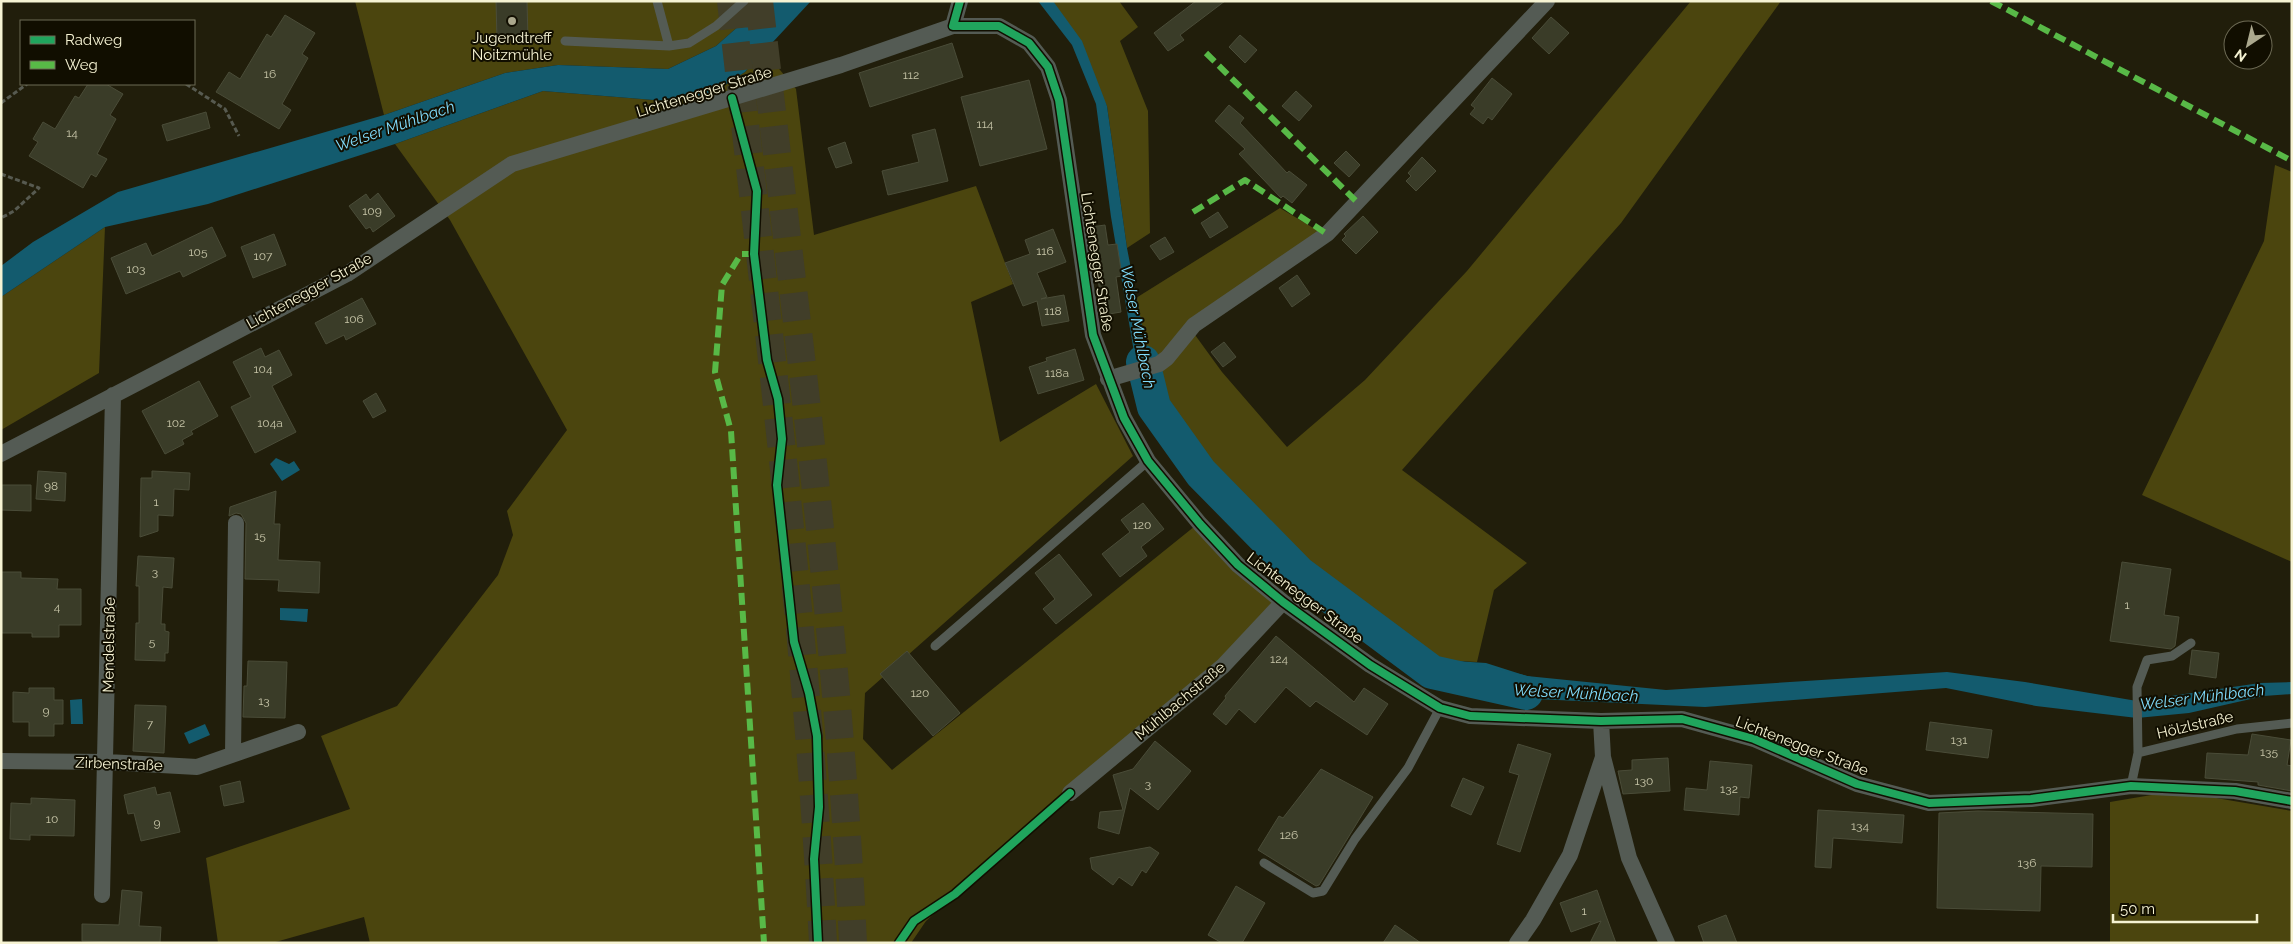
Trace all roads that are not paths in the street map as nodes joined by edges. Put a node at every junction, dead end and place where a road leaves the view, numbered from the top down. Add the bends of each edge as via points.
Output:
1 (657, 1) edge
2 (744, 1) edge
3 (960, 1) edge
4 (1547, 1) edge
5 (953, 26) junction
6 (565, 41) dead end
7 (669, 46) junction
8 (1108, 379) junction
9 (113, 395) junction
10 (1, 454) edge
11 (1148, 461) junction
12 (236, 523) dead end
13 (1283, 602) junction
14 (2191, 643) dead end
15 (935, 646) dead end
16 (1440, 708) junction
17 (1601, 721) junction
18 (2292, 723) edge
19 (298, 732) dead end
20 (233, 753) junction
21 (2138, 753) junction
22 (1603, 757) junction
23 (1, 761) edge
24 (107, 762) junction
25 (2131, 786) junction
26 (1070, 793) dead end
27 (2292, 801) edge
28 (1264, 863) dead end
29 (102, 895) dead end
30 (1517, 943) edge
31 (1667, 943) edge

1 - 7 lane
2 - 7 lane via 716,26 689,43
3 - 5 street
4 - 8 street via 1328,234 1194,326 1159,364
5 - 8 street, Lichtenegger Straße via 999,26 1029,43 1048,67 1059,100 1093,335
5 - 9 street, Lichtenegger Straße via 841,65 512,164 346,274
6 - 7 lane
8 - 11 street, Lichtenegger Straße via 1124,418
9 - 10 street, Lichtenegger Straße
9 - 24 street, Mendelstraße
11 - 13 street, Lichtenegger Straße via 1238,565
11 - 15 lane
12 - 20 street
13 - 16 street, Lichtenegger Straße via 1370,665
13 - 26 street, Mühlbachstraße via 1223,666
14 - 21 lane via 2172,656 2147,660 2137,687
16 - 17 street, Lichtenegger Straße via 1470,716
16 - 28 lane via 1408,768 1355,839 1323,890 1313,893
17 - 22 street
17 - 25 street, Lichtenegger Straße via 1682,719 1754,739 1857,784 1929,803 2031,800
18 - 21 lane, Hölzlstraße via 2237,729
19 - 20 street, Zirbenstraße
20 - 24 street, Zirbenstraße via 198,767
21 - 25 lane
22 - 30 street via 1570,855
22 - 31 street via 1629,858
23 - 24 street, Zirbenstraße
24 - 29 street, Mendelstraße
25 - 27 street, Lichtenegger Straße via 2235,791

